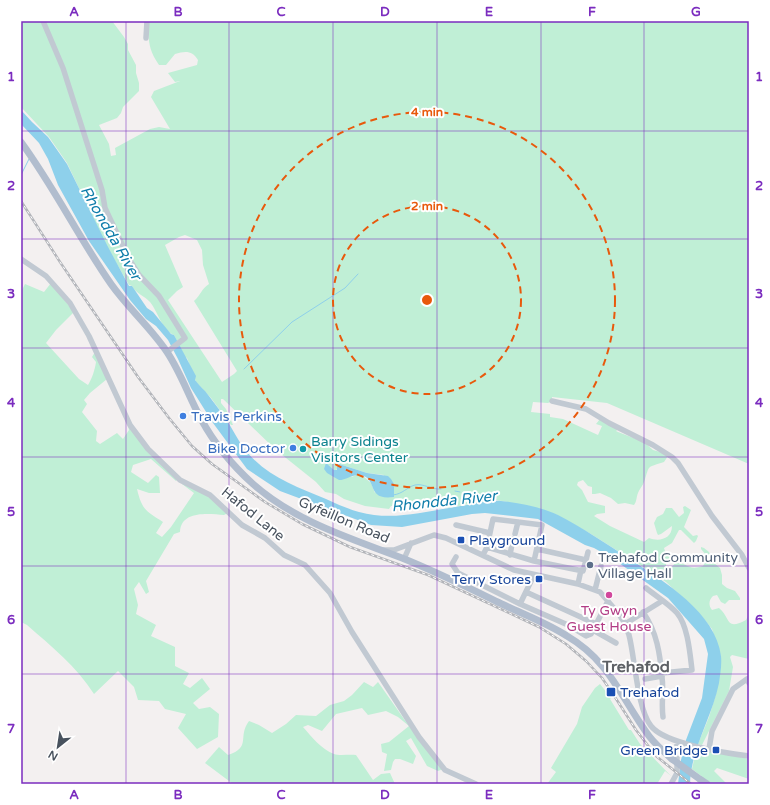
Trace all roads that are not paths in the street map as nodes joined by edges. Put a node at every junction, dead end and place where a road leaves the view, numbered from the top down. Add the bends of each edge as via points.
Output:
1 (42, 21) edge
2 (147, 21) edge
3 (146, 38) dead end
4 (21, 142) edge
5 (21, 259) edge
6 (169, 350) junction
7 (552, 401) dead end
8 (518, 522) junction
9 (456, 525) dead end
10 (490, 533) junction
11 (411, 543) junction
12 (487, 547) junction
13 (537, 549) junction
14 (378, 550) junction
15 (588, 552) dead end
16 (483, 555) junction
17 (510, 555) junction
18 (456, 557) dead end
19 (404, 559) junction
20 (586, 560) junction
21 (534, 561) junction
22 (602, 566) dead end
23 (749, 568) edge
24 (582, 571) junction
25 (534, 575) junction
26 (578, 584) junction
27 (646, 588) dead end
28 (595, 590) junction
29 (526, 592) junction
30 (608, 601) junction
31 (662, 601) junction
32 (520, 604) junction
33 (643, 612) junction
34 (596, 624) junction
35 (625, 624) junction
36 (593, 630) junction
37 (616, 643) dead end
38 (662, 675) junction
39 (645, 679) dead end
40 (749, 683) edge
41 (663, 717) dead end
42 (677, 741) junction
43 (709, 749) junction
44 (749, 756) edge
45 (704, 782) edge
46 (476, 784) edge
47 (671, 784) edge

1 - 6 street via 63,68 102,190 105,208 129,259 139,275 159,296 184,338
2 - 3 street
4 - 6 main road, Gyfeillon Road via 111,284
5 - 46 street, Hafod Lane via 46,276 70,303 89,336 130,425 148,449 180,480 210,495 242,525 265,538 284,555 305,565 330,593 356,639 419,737 445,770
6 - 14 main road, Gyfeillon Road via 200,418 230,460 246,477 294,513
7 - 23 street via 586,409 608,423 653,444 672,457
8 - 10 street via 493,519
8 - 13 street via 542,525
8 - 17 street
9 - 10 street
10 - 12 street
11 - 14 street via 394,550
11 - 16 street via 434,535
11 - 19 street
12 - 16 street
12 - 17 street
13 - 20 street
13 - 21 street
14 - 19 main road, Gyfeillon Road
15 - 20 street
16 - 25 street via 508,567
17 - 21 street
18 - 32 street via 452,564 458,573
19 - 45 main road, Gyfeillon Road, bridge via 557,630 577,642 606,669 650,737 672,759
20 - 24 street
21 - 24 street
22 - 28 street
24 - 26 street
25 - 26 street
25 - 29 street
26 - 28 street
27 - 31 street
28 - 30 street
29 - 32 street
29 - 34 street
30 - 34 street
30 - 35 street
31 - 33 street
31 - 38 street via 677,612 683,623 692,670
32 - 36 street via 568,625 586,636
33 - 35 street
33 - 38 street via 655,635
34 - 36 street
35 - 42 street via 632,647 642,706 648,722 656,732
36 - 37 street
38 - 39 street
38 - 41 street
40 - 43 street via 747,679 733,688 712,731
42 - 43 street
42 - 47 street via 677,773
43 - 44 street

